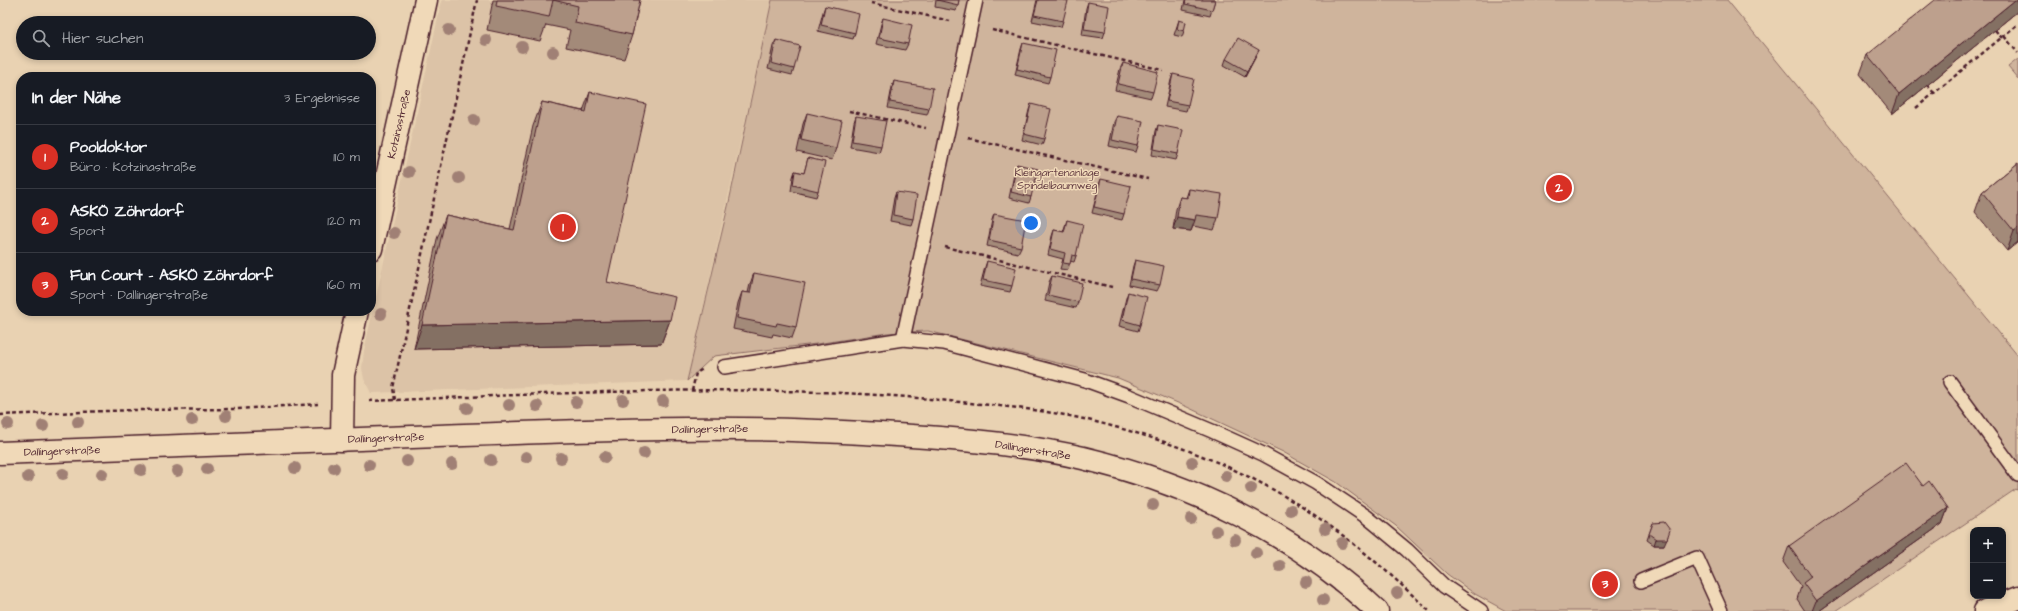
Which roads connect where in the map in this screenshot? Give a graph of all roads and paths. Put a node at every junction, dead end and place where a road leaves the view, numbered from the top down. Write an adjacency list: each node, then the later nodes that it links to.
1 (426, 0): 17 (street, Kotzinastraße)
2 (477, 0): 24 (path)
3 (976, 0): 6 (lane)
4 (871, 3): 6 (path)
5 (2018, 24): 8 (path)
6 (971, 25): 10 (path); 15 (lane)
7 (1995, 30): 8 (path)
8 (2003, 37): 9 (path); 12 (path)
9 (2018, 53)
10 (1163, 70)
11 (1928, 85): 12 (path)
12 (1934, 93): 13 (path)
13 (1916, 108)
14 (849, 111): 15 (path)
15 (948, 133): 16 (path); 18 (lane)
16 (1148, 179)
17 (376, 225)
18 (924, 242): 19 (path); 21 (lane)
19 (1112, 287)
20 (356, 316): 25 (street)
21 (903, 339): 22 (lane); 31 (lane)
22 (724, 367)
23 (1950, 382): 27 (lane)
24 (395, 400)
25 (342, 440): 26 (street, Dallingerstraße); 30 (street, Dallingerstraße)
26 (0, 453)
27 (2018, 475)
28 (1641, 581): 32 (lane)
29 (2018, 598): 33 (street)
30 (1377, 611)
31 (1481, 611)
32 (1721, 611)
33 (1985, 611)

